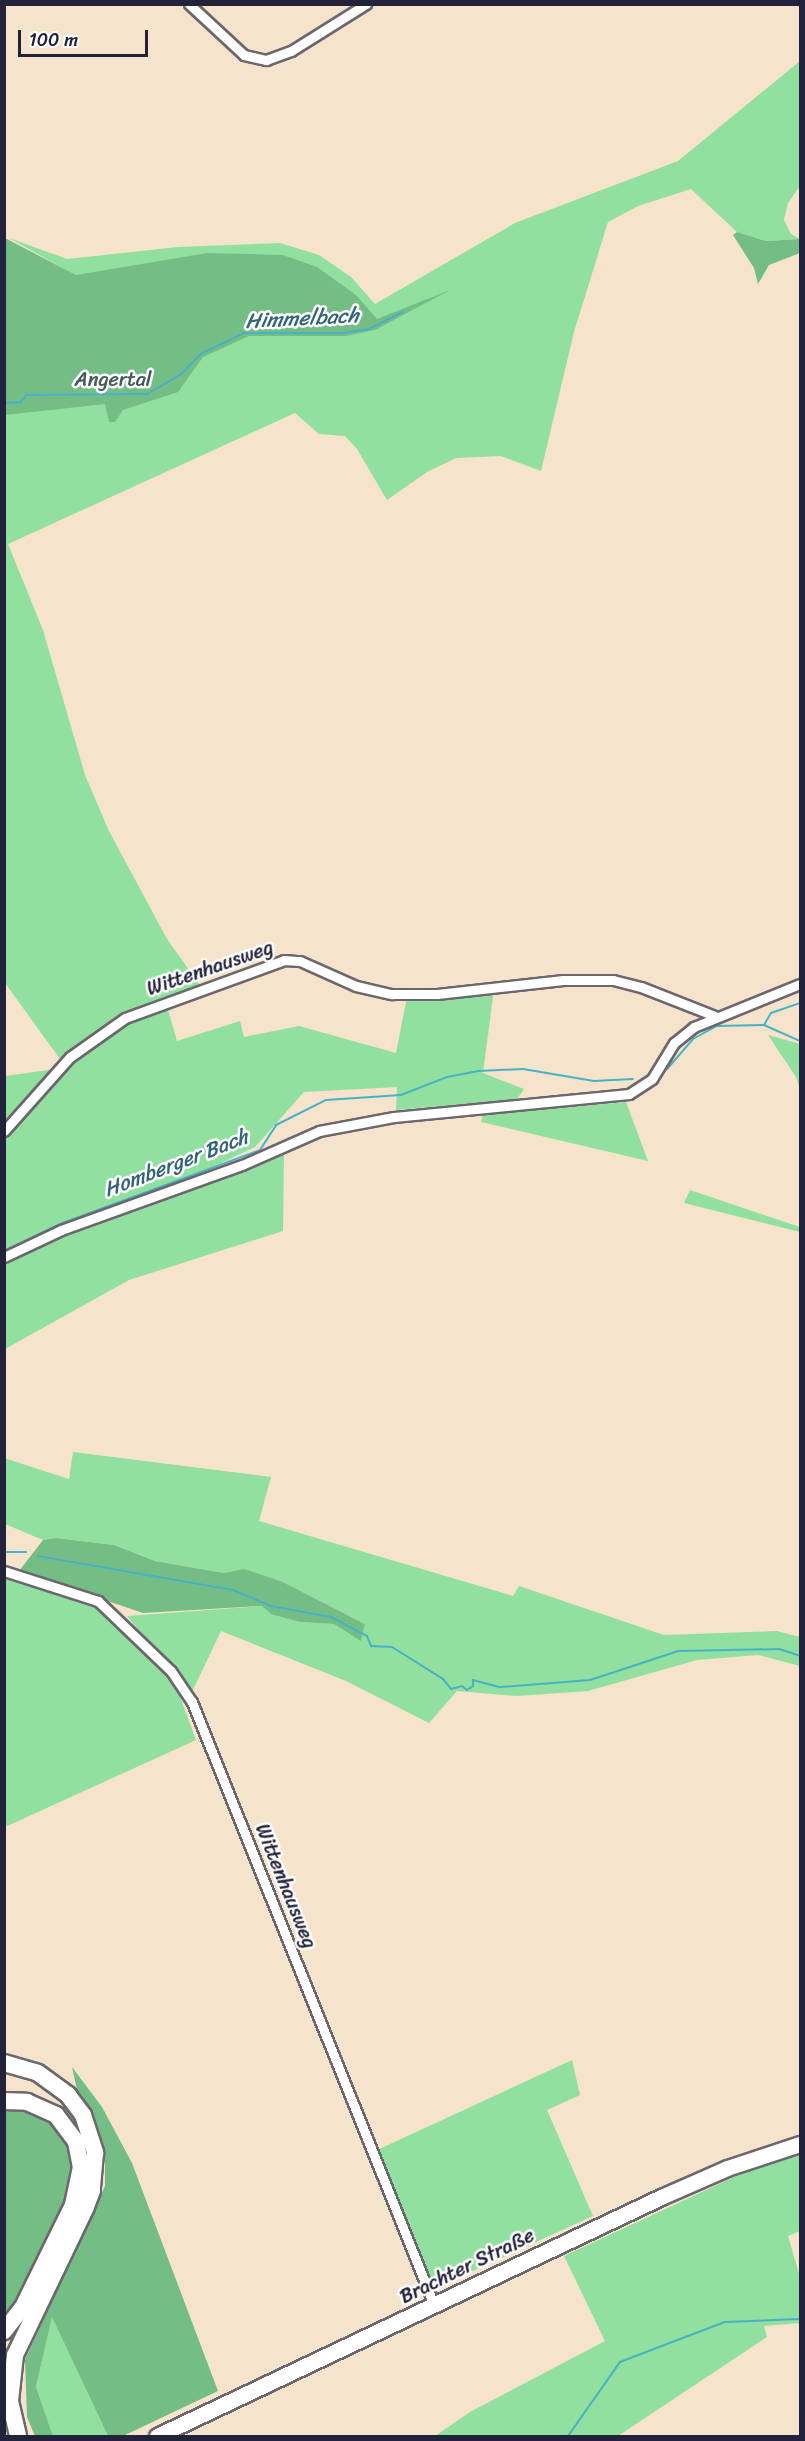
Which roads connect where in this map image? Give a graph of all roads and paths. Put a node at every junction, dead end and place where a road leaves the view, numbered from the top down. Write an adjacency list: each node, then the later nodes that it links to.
1 (189, 4): 2 (street)
2 (366, 4)
3 (801, 984): 4 (street)
4 (715, 1016): 5 (street, Wittenhausweg); 6 (street)
5 (4, 1131)
6 (4, 1257)
7 (4, 1571): 11 (street, Wittenhausweg)
8 (4, 2063): 13 (highway)
9 (4, 2101): 12 (highway)
10 (801, 2144): 11 (main road, Brachter Straße)
11 (434, 2305): 14 (main road, Brachter Straße)
12 (4, 2331)
13 (18, 2436)
14 (157, 2436)

